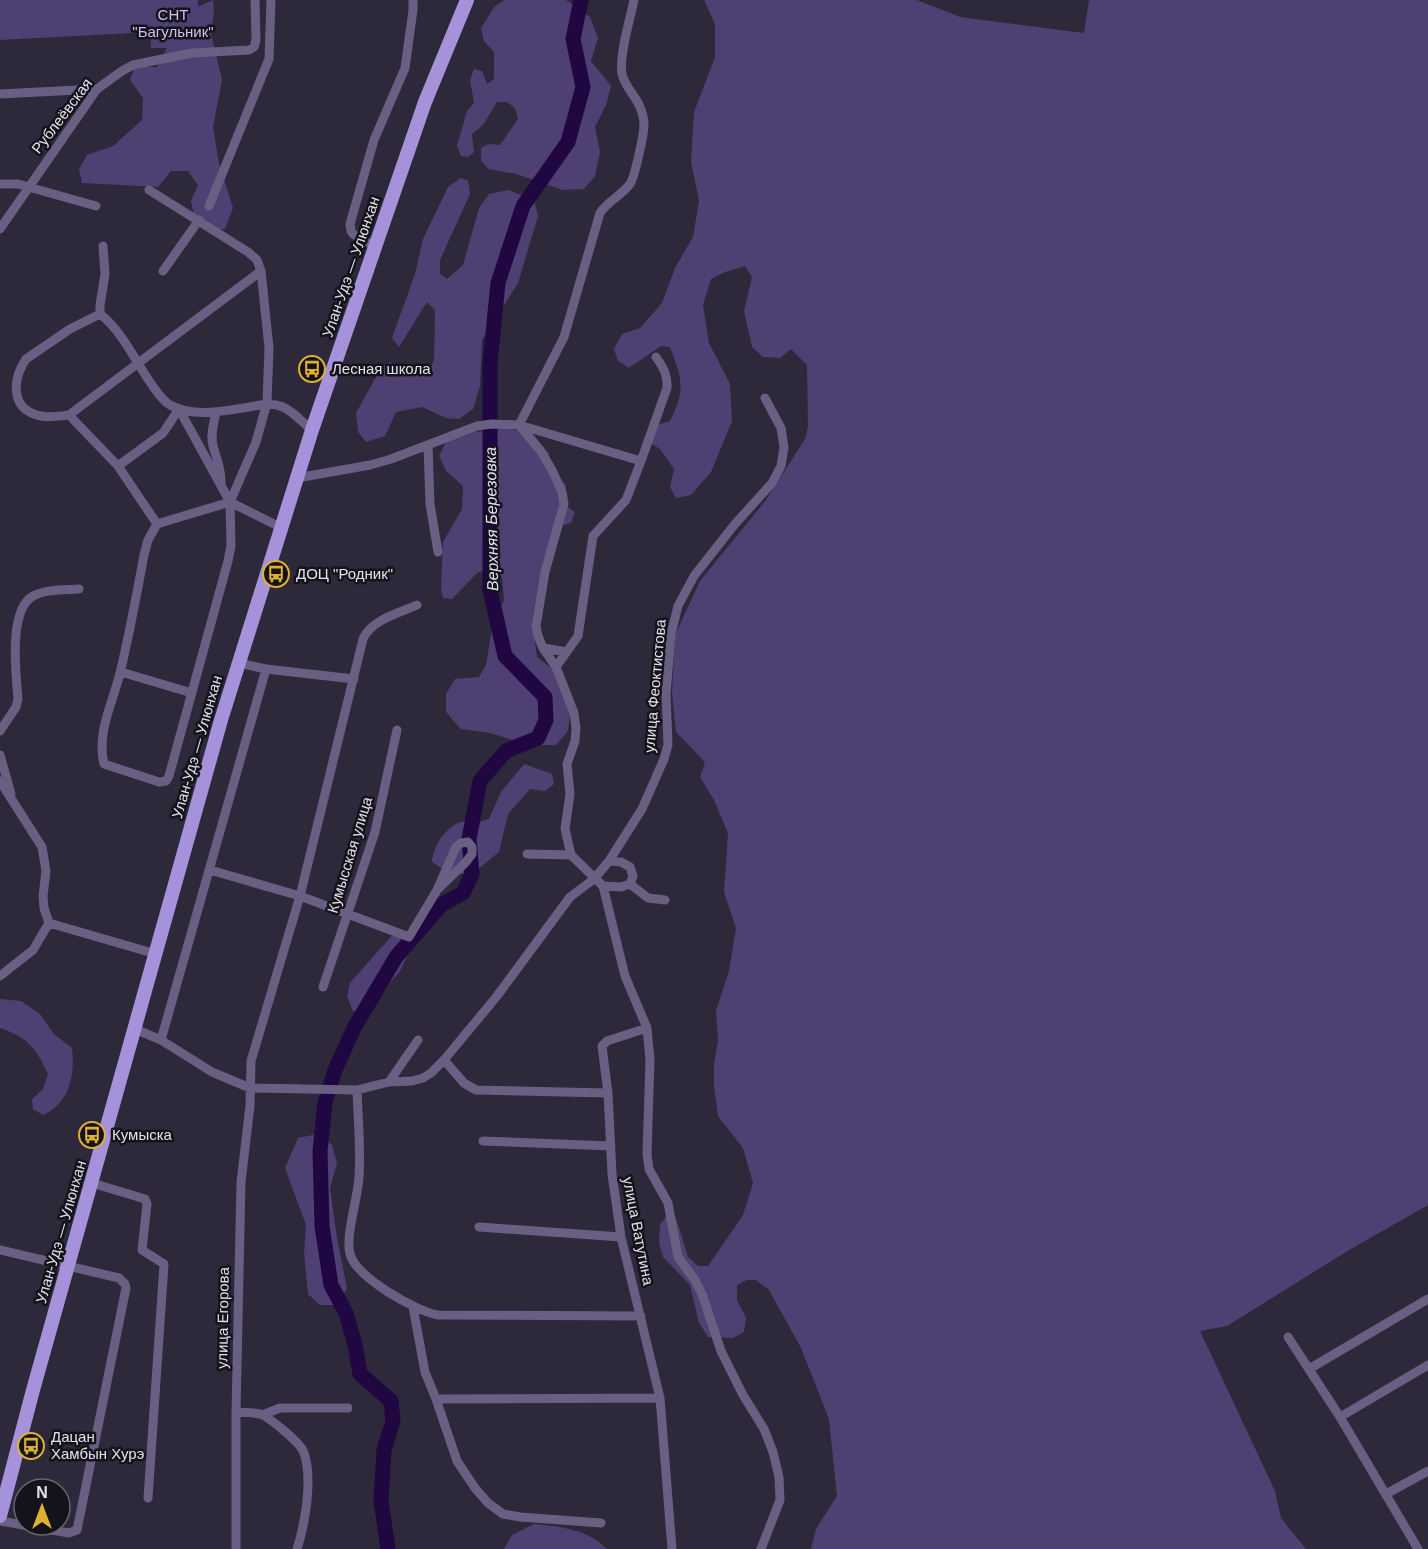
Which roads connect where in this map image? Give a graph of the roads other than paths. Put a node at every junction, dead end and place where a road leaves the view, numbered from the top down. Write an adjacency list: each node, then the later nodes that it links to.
1 (255, 0): 6 (street, Рублеёвская)
2 (271, 0): 12 (street)
3 (413, 0): 16 (street)
4 (467, 0): 16 (main road, Улан-Удэ — Улюнхан)
5 (634, 0): 27 (street)
6 (97, 89): 7 (street); 9 (street, Рублеёвская)
7 (0, 94)
8 (0, 184): 9 (street)
9 (29, 186): 11 (street); 14 (street, Рублеёвская)
10 (149, 190): 13 (street)
11 (96, 206)
12 (209, 206)
13 (199, 220): 17 (street); 18 (street)
14 (0, 229)
15 (103, 246): 19 (street)
16 (376, 247): 28 (main road, Улан-Удэ — Улюнхан)
17 (163, 271)
18 (261, 271): 21 (street); 23 (street)
19 (100, 314): 21 (street); 26 (street)
20 (656, 357): 30 (street)
21 (137, 364): 24 (street); 26 (street)
22 (765, 398): 55 (street, улица Феоктистова)
23 (267, 403): 25 (street); 28 (street); 34 (street)
24 (179, 409): 25 (street); 31 (street); 33 (street)
25 (216, 412): 33 (street)
26 (69, 415): 31 (street)
27 (519, 425): 29 (street); 30 (street); 40 (street)
28 (312, 430): 32 (main road, Улан-Удэ — Улюнхан)
29 (428, 445): 32 (street); 37 (street)
30 (641, 461): 41 (street)
31 (118, 466): 35 (street)
32 (297, 478): 36 (main road, Улан-Удэ — Улюнхан)
33 (221, 485): 34 (street)
34 (230, 502): 35 (street); 36 (street); 47 (street)
35 (157, 524): 45 (street)
36 (282, 528): 42 (main road, Улан-Удэ — Улюнхан)
37 (438, 552)
38 (79, 589): 49 (street)
39 (417, 605): 46 (street, улица Егорова)
40 (543, 648): 41 (street); 43 (street)
41 (567, 652): 43 (street)
42 (239, 663): 44 (street); 65 (main road, Улан-Удэ — Улюнхан)
43 (556, 667): 54 (street)
44 (266, 669): 46 (street); 56 (street)
45 (121, 672): 47 (street); 47 (street)
46 (354, 680): 61 (street, улица Егорова)
47 (192, 693)
48 (397, 730): 63 (street, Кумысская улица)
49 (0, 731)
50 (0, 755): 52 (street)
51 (0, 781): 52 (street)
52 (12, 799): 64 (street)
53 (527, 854): 54 (street)
54 (571, 855): 57 (street)
55 (609, 861): 57 (street, улица Феоктистова); 58 (street)
56 (210, 870): 61 (street); 70 (street)
57 (594, 879): 59 (street); 72 (street, улица Феоктистова)
58 (630, 884): 59 (street); 62 (street)
59 (603, 886): 68 (street)
60 (437, 890): 60 (street); 63 (street)
61 (300, 896): 63 (street); 74 (street, улица Егорова)
62 (665, 900)
63 (348, 914): 67 (street, Кумысская улица)
64 (49, 923): 65 (street); 66 (street)
65 (156, 954): 69 (main road, Улан-Удэ — Улюнхан)
66 (0, 976)
67 (323, 987)
68 (647, 1028): 76 (street, улица Ватутина); 105 (street)
69 (135, 1029): 70 (street, улица Феоктистова); 79 (main road, Улан-Удэ — Улюнхан)
70 (161, 1040): 74 (street, улица Феоктистова)
71 (418, 1040): 73 (street)
72 (444, 1060): 73 (street, улица Феоктистова); 76 (street)
73 (389, 1082): 75 (street, улица Феоктистова)
74 (250, 1088): 75 (street, улица Феоктистова); 93 (street, улица Егорова)
75 (357, 1090): 85 (street)
76 (608, 1093): 78 (street, улица Ватутина)
77 (483, 1141): 78 (street)
78 (610, 1146): 81 (street, улица Ватутина)
79 (92, 1183): 83 (main road, Улан-Удэ — Улюнхан); 98 (street)
80 (479, 1227): 81 (street)
81 (621, 1237): 86 (street, улица Ватутина)
82 (0, 1250): 83 (street)
83 (69, 1266): 99 (main road, Улан-Удэ — Улюнхан); 100 (street)
84 (1428, 1299): 89 (street)
85 (413, 1307): 86 (street); 91 (street)
86 (641, 1316): 90 (street, улица Ватутина)
87 (1288, 1337): 89 (street)
88 (1428, 1365): 95 (street)
89 (1309, 1369): 95 (street)
90 (660, 1398): 91 (street); 104 (street, улица Ватутина)
91 (436, 1399): 101 (street)
92 (348, 1408): 94 (street)
93 (236, 1412): 94 (street); 102 (street, улица Егорова)
94 (262, 1414): 103 (street)
95 (1340, 1417): 97 (street)
96 (1428, 1471): 97 (street)
97 (1386, 1494): 106 (street)
98 (148, 1498)
99 (0, 1516)
100 (0, 1521)
101 (601, 1523)
102 (236, 1549)
103 (297, 1549)
104 (672, 1549)
105 (761, 1549)
106 (1418, 1549)

